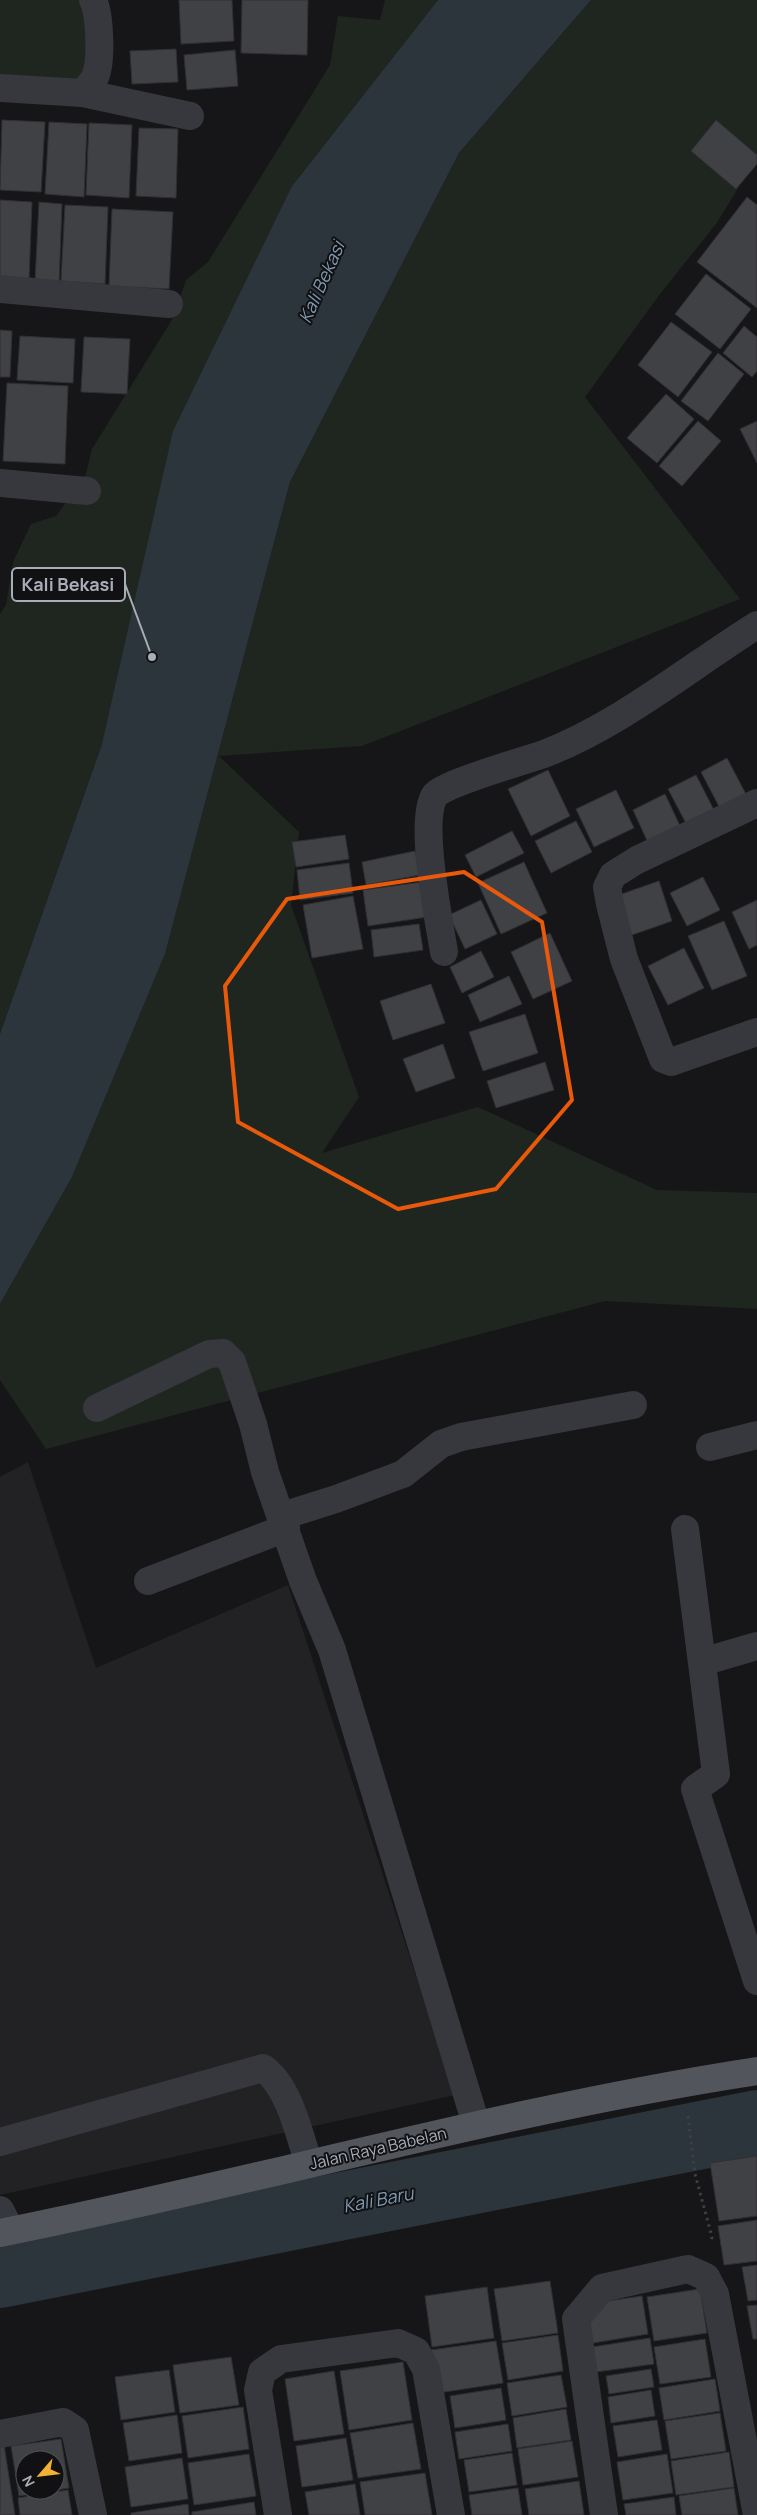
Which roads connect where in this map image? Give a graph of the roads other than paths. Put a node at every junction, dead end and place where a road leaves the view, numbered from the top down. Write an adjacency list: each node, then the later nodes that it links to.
1 (93, 0): 3 (street)
2 (0, 88): 3 (street)
3 (83, 93): 4 (street)
4 (190, 116)
5 (0, 290): 6 (street)
6 (168, 304)
7 (0, 484): 8 (street)
8 (87, 491)
9 (757, 626): 11 (street)
10 (757, 803): 12 (street)
11 (444, 952)
12 (757, 1032)
13 (633, 1404): 17 (street)
14 (97, 1408): 17 (street)
15 (757, 1435): 16 (street)
16 (710, 1447)
17 (284, 1522): 19 (street); 24 (street)
18 (686, 1529): 21 (street)
19 (148, 1581)
20 (757, 1646): 21 (street)
21 (702, 1662): 22 (street)
22 (757, 1981)
23 (757, 2071): 24 (main road, Jalan Raya Babelan)
24 (476, 2124): 26 (main road, Jalan Raya Babelan)
25 (0, 2142): 26 (street)
26 (309, 2164): 27 (main road, Jalan Raya Babelan)
27 (4, 2225)
28 (0, 2434): 29 (street)
29 (93, 2515)
30 (278, 2515): 31 (street)
31 (451, 2515)
32 (604, 2515): 33 (street)
33 (757, 2515)

